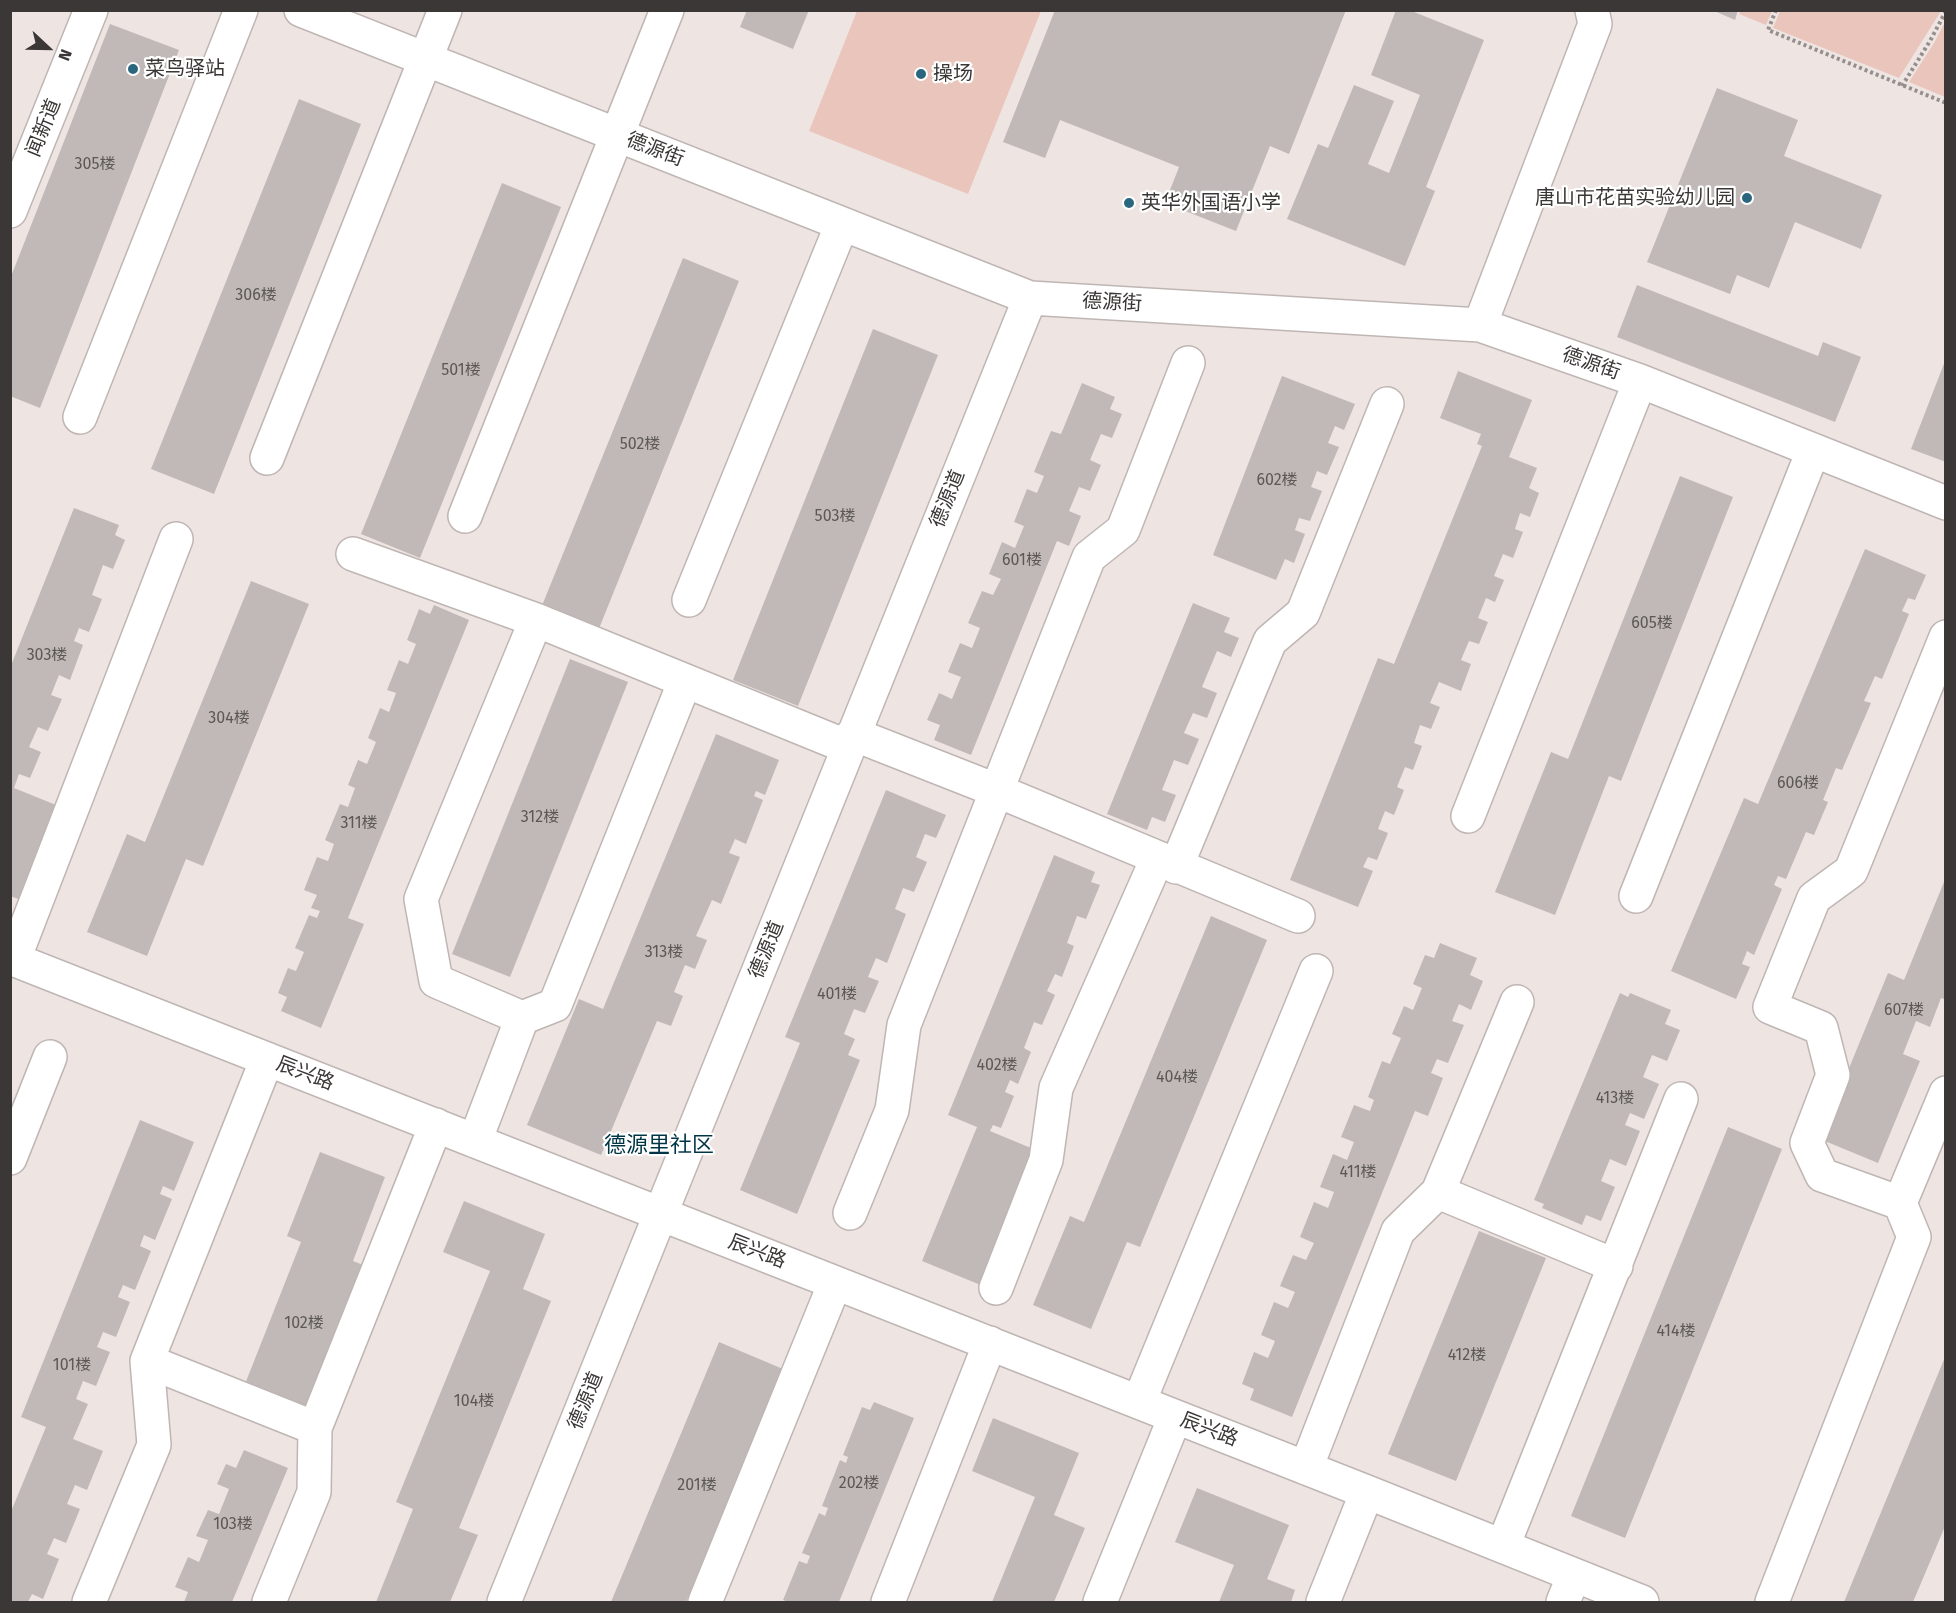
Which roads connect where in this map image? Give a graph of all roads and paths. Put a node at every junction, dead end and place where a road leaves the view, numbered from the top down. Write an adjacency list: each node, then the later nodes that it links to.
1 (91, 10): 13 (street, 闻新道)
2 (241, 10): 20 (street)
3 (301, 10): 9 (street, 德源街)
4 (445, 10): 9 (street)
5 (667, 10): 12 (street)
6 (1592, 10): 16 (street)
7 (1776, 10): 10 (path)
8 (1946, 11): 10 (path)
9 (426, 60): 12 (street, 德源街); 22 (street)
10 (1902, 86): 11 (path)
11 (1946, 103)
12 (616, 135): 14 (street, 德源街); 24 (street)
13 (10, 212)
14 (842, 224): 15 (street, 德源街); 27 (street)
15 (1030, 298): 16 (street, 德源街); 31 (street, 德源道)
16 (1480, 325): 18 (street, 德源街)
17 (1188, 363): 32 (street)
18 (1640, 381): 21 (street, 德源街); 33 (street)
19 (1387, 404): 34 (street)
20 (80, 417)
21 (1813, 451): 23 (street, 德源街); 35 (street)
22 (267, 458)
23 (1946, 504)
24 (465, 516)
25 (176, 539): 37 (street)
26 (353, 554): 28 (street)
27 (689, 600)
28 (536, 620): 30 (street); 40 (street)
29 (1946, 637): 49 (street)
30 (685, 681): 31 (street); 40 (street)
31 (850, 741): 32 (street); 51 (street, 德源道)
32 (998, 791): 34 (street); 50 (street)
33 (1468, 816)
34 (1167, 863): 36 (street); 54 (street)
35 (1636, 896)
36 (1298, 916)
37 (12, 959): 42 (street, 辰兴路)
38 (1316, 970): 57 (street)
39 (1517, 1002): 48 (street)
40 (522, 1018): 46 (street)
41 (50, 1058): 47 (street)
42 (267, 1059): 45 (street, 辰兴路); 56 (street)
43 (1946, 1093): 49 (street)
44 (1681, 1099): 52 (street)
45 (436, 1125): 46 (street, 辰兴路); 59 (street)
46 (475, 1141): 51 (street, 辰兴路)
47 (10, 1158)
48 (1438, 1192): 52 (street); 60 (street)
49 (1900, 1203): 72 (street)
50 (850, 1213)
51 (661, 1214): 53 (street, 辰兴路); 66 (street, 德源道)
52 (1616, 1266): 62 (street)
53 (835, 1283): 55 (street, 辰兴路); 67 (street)
54 (996, 1288)
55 (990, 1343): 57 (street, 辰兴路); 68 (street)
56 (147, 1361): 59 (street); 64 (street)
57 (1139, 1402): 58 (street, 辰兴路)
58 (1175, 1417): 60 (street, 辰兴路); 69 (street)
59 (315, 1428): 65 (street)
60 (1306, 1468): 61 (street, 辰兴路)
61 (1367, 1492): 62 (street, 辰兴路); 70 (street)
62 (1503, 1546): 63 (street, 辰兴路)
63 (1568, 1589): 71 (street, 辰兴路)
64 (89, 1602)
65 (269, 1602)
66 (504, 1602)
67 (705, 1602)
68 (888, 1602)
69 (1100, 1602)
70 (1323, 1602)
71 (1642, 1602)
72 (1772, 1602)

